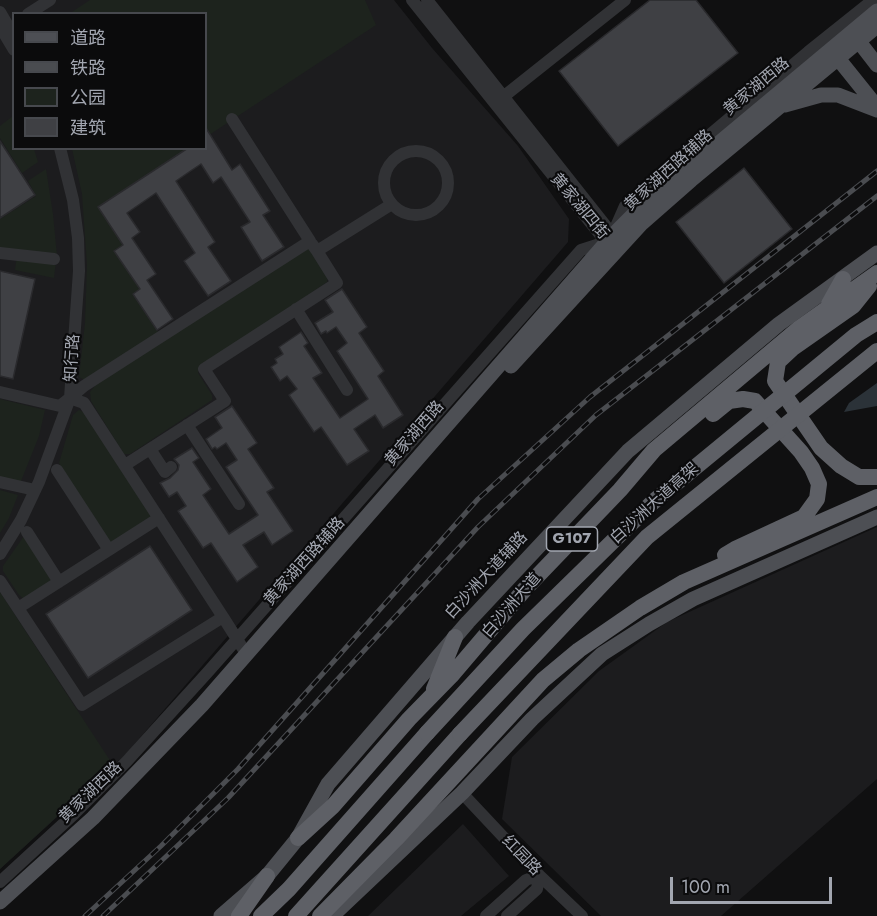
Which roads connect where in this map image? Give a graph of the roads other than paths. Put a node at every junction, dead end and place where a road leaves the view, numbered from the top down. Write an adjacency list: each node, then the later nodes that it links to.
1 (50, 0): 8 (street)
2 (412, 0): 15 (street, 黄家湖四街)
3 (427, 0): 15 (street, 黄家湖四街)
4 (626, 0): 15 (street)
5 (873, 0): 22 (street, 黄家湖西路辅路)
6 (877, 11): 11 (main road, 黄家湖西路)
7 (0, 12): 10 (street)
8 (31, 12)
9 (877, 26): 11 (main road, 黄家湖西路)
10 (6, 29): 12 (street)
11 (855, 36): 13 (main road, 黄家湖西路); 14 (main road)
12 (12, 45)
13 (834, 53): 16 (main road, 黄家湖西路); 17 (main road); 22 (main road, 黄家湖西路)
14 (877, 65)
15 (499, 101): 22 (street, 黄家湖四街)
16 (779, 107): 17 (main road); 22 (main road, 黄家湖西路)
17 (877, 108)
18 (232, 119): 23 (street)
19 (54, 150): 35 (street, 知行路)
20 (60, 150): 35 (street, 知行路)
21 (392, 204): 21 (street); 23 (street)
22 (612, 242): 59 (street, 黄家湖西路辅路); 60 (main road, 黄家湖西路); 73 (main road, 黄家湖西路)
23 (313, 246): 29 (street); 35 (street)
24 (0, 253): 26 (street)
25 (877, 253): 28 (main road, 白沙洲大道辅路)
26 (54, 260)
27 (877, 274): 30 (highway, 白沙洲大道 / G107); 41 (highway)
28 (843, 279): 30 (highway); 58 (main road, 白沙洲大道辅路)
29 (296, 309): 33 (street); 36 (street)
30 (825, 310): 44 (highway, 白沙洲大道 / G107)
31 (877, 322): 62 (highway, 白沙洲大道高架, bridge)
32 (877, 351): 63 (highway, 白沙洲大道高架, bridge)
33 (347, 390)
34 (0, 392): 35 (street)
35 (65, 402): 38 (street); 43 (street, 知行路)
36 (187, 425): 37 (street); 46 (street)
37 (150, 449): 38 (street); 39 (street)
38 (125, 465): 48 (street)
39 (171, 467)
40 (57, 470): 51 (street)
41 (877, 477)
42 (0, 482): 43 (street)
43 (32, 489): 50 (street, 知行路); 52 (street, 知行路)
44 (620, 490): 55 (highway); 61 (highway, 白沙洲大道 / G107)
45 (877, 497): 55 (highway)
46 (239, 504)
47 (877, 517): 64 (main road)
48 (159, 518): 51 (street); 57 (street)
49 (27, 532): 54 (street)
50 (0, 543)
51 (109, 550): 54 (street)
52 (0, 554)
53 (0, 581): 56 (street)
54 (59, 582): 56 (street)
55 (684, 582): 67 (highway)
56 (18, 608): 57 (street)
57 (223, 617): 59 (street)
58 (455, 637): 61 (highway); 66 (main road, 白沙洲大道辅路)
59 (236, 639): 60 (street); 70 (street, 黄家湖西路辅路)
60 (247, 655): 72 (main road, 黄家湖西路)
61 (432, 696): 65 (highway, 白沙洲大道 / G107)
62 (427, 733): 65 (highway); 76 (highway)
63 (460, 734): 67 (highway); 77 (highway)
64 (462, 793): 68 (street, 红园路); 71 (main road)
65 (333, 806): 66 (highway, 白沙洲大道 / G107)
66 (298, 838): 69 (main road, 白沙洲大道辅路)
67 (396, 839): 71 (highway); 78 (highway)
68 (539, 875): 80 (street); 81 (street); 82 (street, 红园路)
69 (267, 876): 74 (main road, 白沙洲大道辅路); 75 (highway)
70 (0, 882)
71 (363, 885): 79 (main road)
72 (0, 902)
73 (0, 910)
74 (221, 916)
75 (239, 916)
76 (261, 916)
77 (296, 916)
78 (320, 916)
79 (332, 916)
80 (486, 916)
81 (507, 916)
82 (582, 916)

